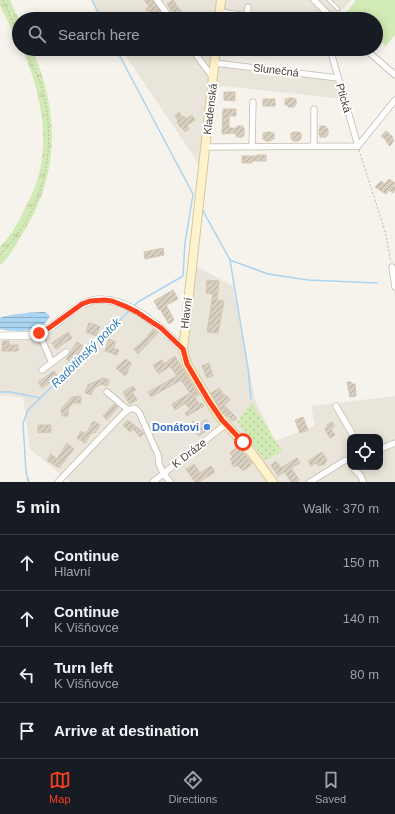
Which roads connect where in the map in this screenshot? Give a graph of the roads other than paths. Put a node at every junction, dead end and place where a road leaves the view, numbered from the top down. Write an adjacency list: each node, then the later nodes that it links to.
1 (157, 0): 8 (street)
2 (222, 0): 9 (main road)
3 (314, 0): 7 (street)
4 (329, 0): 6 (lane)
5 (248, 6): 10 (street)
6 (338, 9)
7 (324, 10)
8 (166, 12)
9 (220, 12)
10 (248, 12)
11 (197, 56): 17 (street)
12 (216, 56): 15 (main road, Kladenská)
13 (332, 56): 18 (street, Ptická)
14 (373, 56): 16 (street)
15 (215, 63): 17 (main road, Kladenská); 18 (street, Slunečná)
16 (395, 75)
17 (213, 78): 24 (main road, Kladenská)
18 (338, 78): 23 (street, Ptická)
19 (395, 100): 23 (street)
20 (252, 102): 25 (street)
21 (314, 109): 22 (street)
22 (314, 146): 23 (street); 25 (street)
23 (358, 146)
24 (205, 147): 25 (street); 26 (main road, Kladenská)
25 (252, 147)
26 (193, 260): 31 (main road, Hlavní)
27 (392, 267): 28 (street)
28 (395, 287)
29 (39, 333): 30 (street); 31 (street); 33 (street)
30 (0, 336)
31 (183, 349): 38 (main road, Hlavní)
32 (66, 352): 33 (street)
33 (52, 363): 34 (street)
34 (42, 370)
35 (106, 392): 37 (street)
36 (336, 406): 39 (street)
37 (128, 410): 46 (street); 47 (street)
38 (226, 424): 46 (street, K Dráze); 50 (main road, Hlavní)
39 (352, 434)
40 (395, 443): 41 (street)
41 (383, 448)
42 (347, 460): 43 (street)
43 (344, 462): 44 (street); 51 (street)
44 (347, 464)
45 (355, 470): 52 (street)
46 (163, 473): 48 (street, K Dráze); 49 (street)
47 (58, 482)
48 (152, 482)
49 (170, 482)
50 (273, 482)
51 (310, 482)
52 (363, 482)

